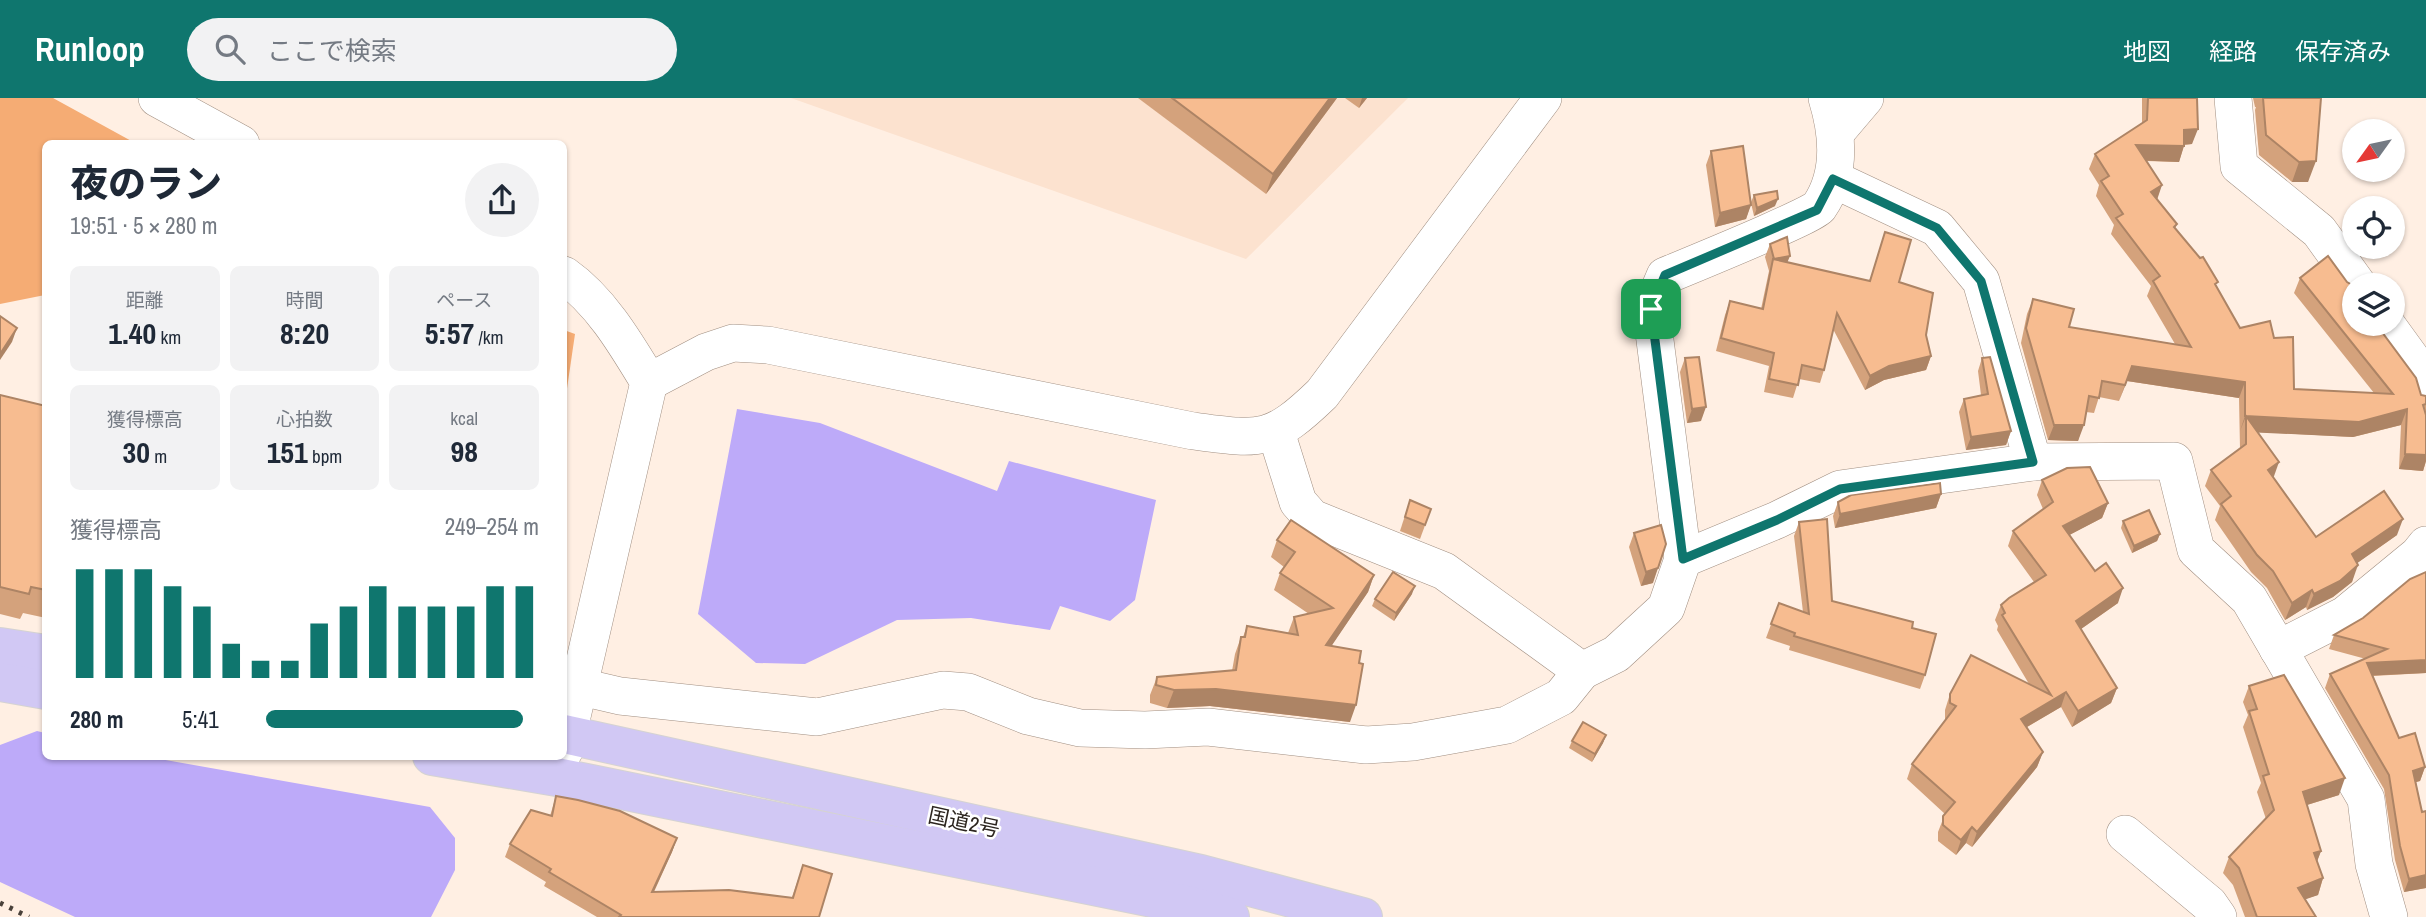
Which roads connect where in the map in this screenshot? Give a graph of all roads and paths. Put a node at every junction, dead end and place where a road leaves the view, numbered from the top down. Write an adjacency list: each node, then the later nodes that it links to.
1 (157, 98): 6 (street)
2 (1543, 98): 13 (street)
3 (1866, 98): 5 (street)
4 (2233, 98): 8 (street)
5 (1832, 114): 7 (street)
6 (234, 140)
7 (1833, 179): 14 (street); 16 (street)
8 (2349, 273)
9 (567, 277): 12 (street)
10 (2395, 336): 11 (street)
11 (2426, 379)
12 (649, 382): 13 (street); 22 (street)
13 (1276, 432): 20 (street)
14 (2033, 462): 16 (street); 18 (street)
15 (2426, 545): 18 (street)
16 (1683, 559): 20 (street)
17 (0, 647): 19 (highway)
18 (2278, 649): 31 (street)
19 (42, 653)
20 (1582, 671): 22 (street)
21 (0, 682): 23 (highway)
22 (577, 686): 24 (street)
23 (42, 689)
24 (567, 732)
25 (567, 751): 28 (highway, 国道2号)
26 (567, 751): 29 (highway, 国道2号)
27 (2125, 834): 30 (street)
28 (1230, 917)
29 (1363, 917)
30 (2218, 917)
31 (2389, 917)

